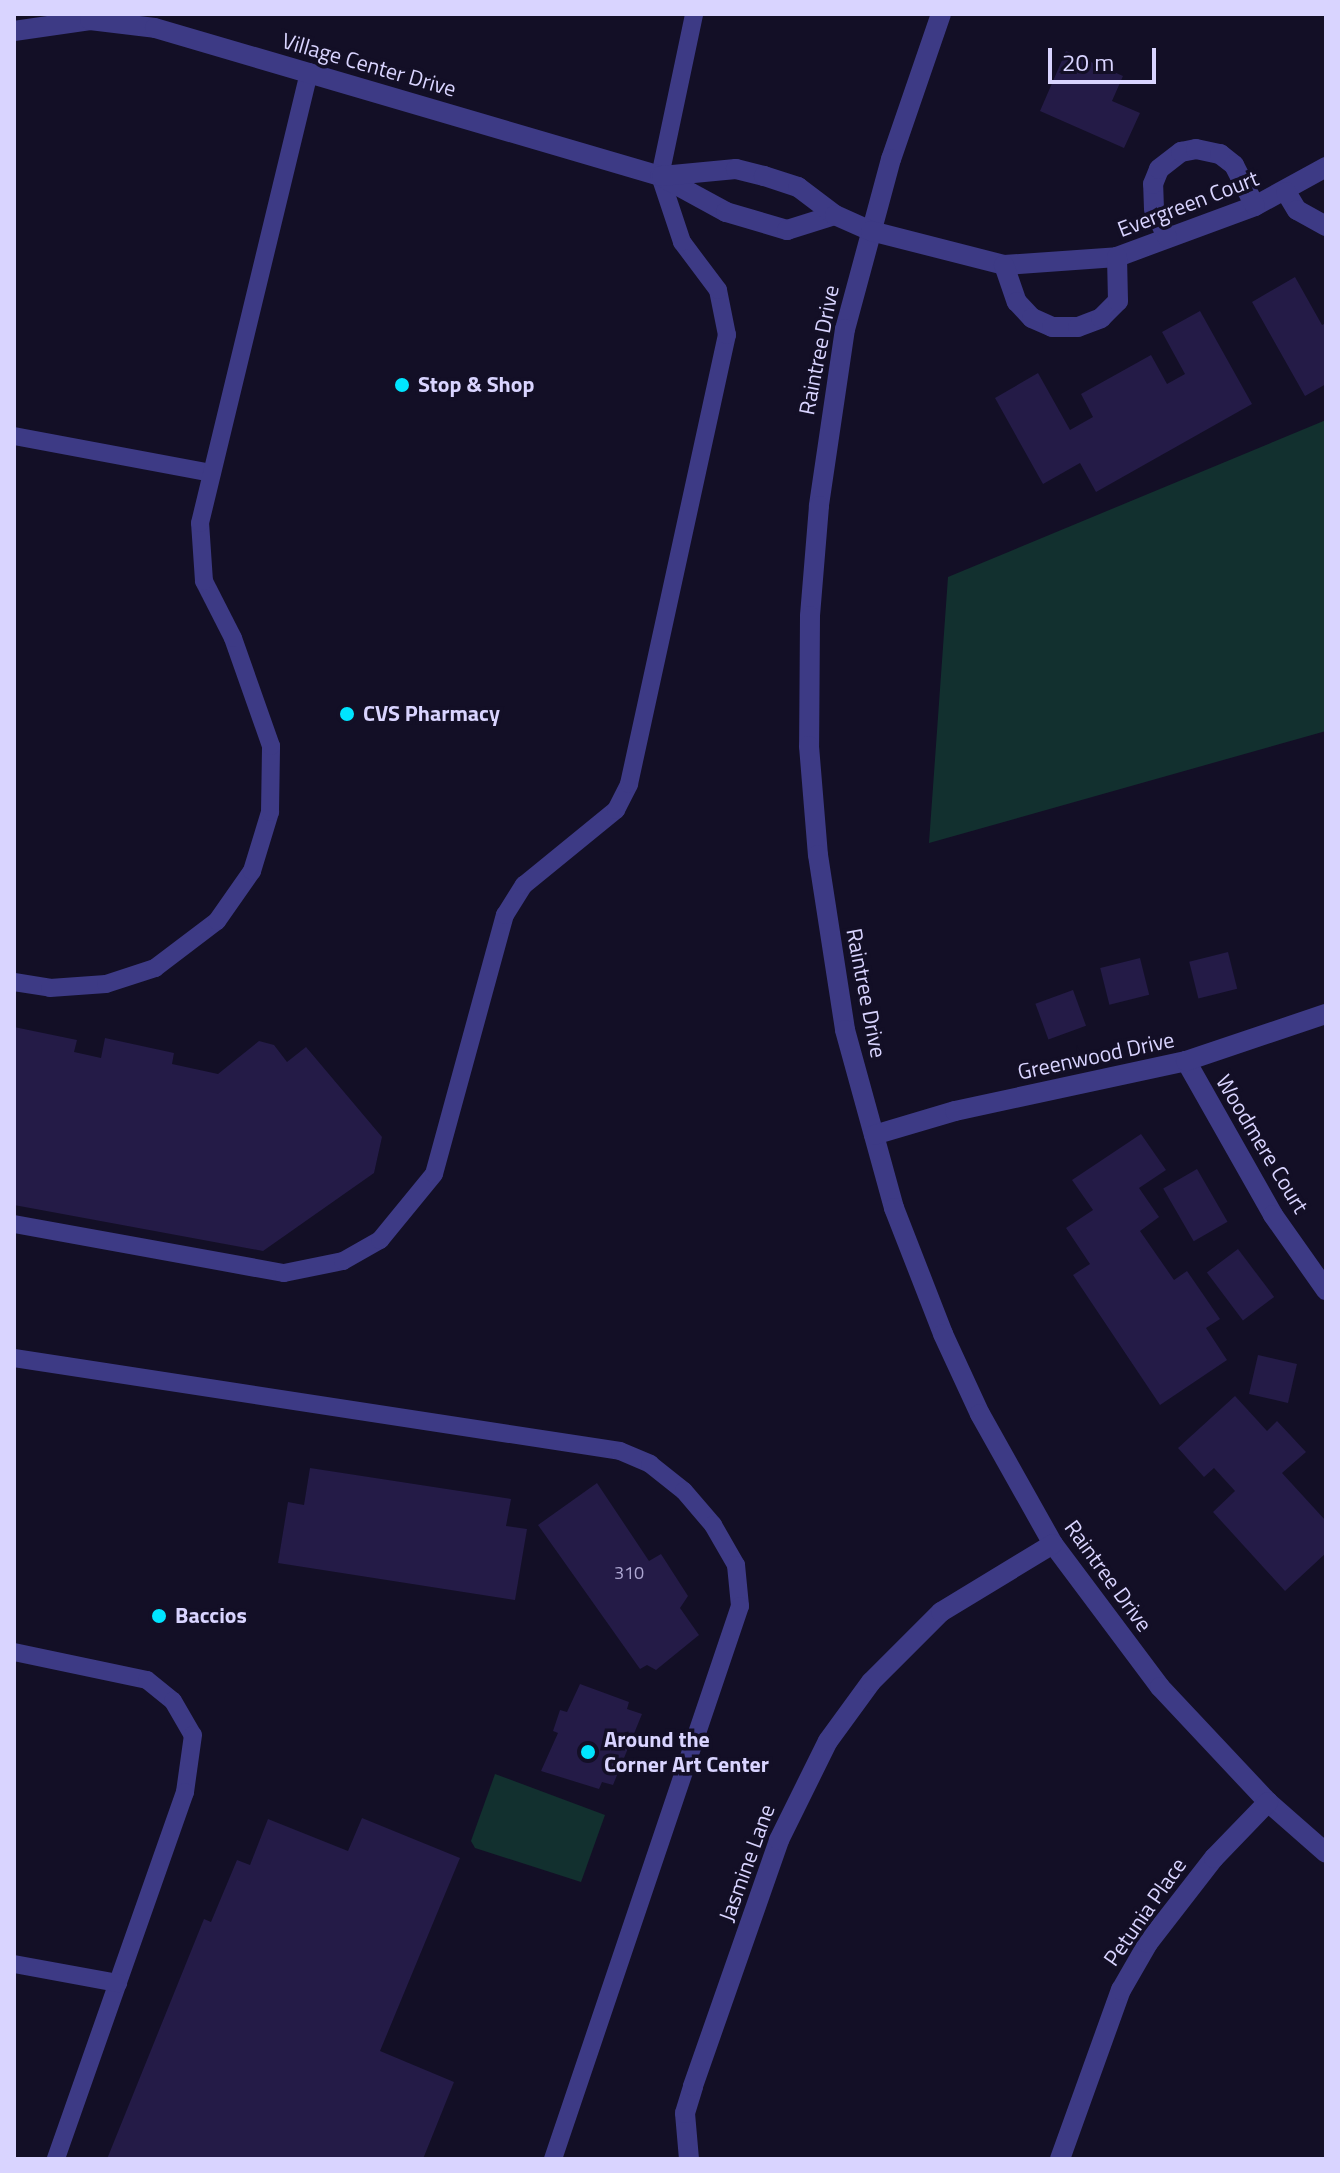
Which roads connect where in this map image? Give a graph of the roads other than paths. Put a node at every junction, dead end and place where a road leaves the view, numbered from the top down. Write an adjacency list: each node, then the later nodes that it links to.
1 (694, 14): 6 (lane)
2 (941, 14): 11 (street, Raintree Drive)
3 (14, 31): 4 (street, Village Center Drive)
4 (309, 72): 6 (street, Village Center Drive); 16 (lane)
5 (1326, 167): 7 (street, Evergreen Court)
6 (660, 176): 9 (street, Village Center Drive); 9 (street, Village Center Drive); 21 (lane)
7 (1286, 192): 8 (street, Evergreen Court); 10 (street)
8 (1255, 206): 12 (street, Evergreen Court); 12 (street)
9 (835, 215): 11 (street, Village Center Drive)
10 (1326, 226)
11 (871, 231): 14 (street, Evergreen Court); 20 (street, Raintree Drive)
12 (1167, 237): 13 (street, Evergreen Court)
13 (1117, 257): 14 (street, Evergreen Court); 14 (street)
14 (1004, 265)
15 (14, 436): 16 (lane)
16 (212, 473): 17 (lane)
17 (14, 982)
18 (1326, 1014): 19 (street, Greenwood Drive)
19 (1186, 1061): 20 (street, Greenwood Drive); 22 (street, Woodmere Court)
20 (874, 1135): 24 (street, Raintree Drive)
21 (14, 1224)
22 (1326, 1290)
23 (14, 1358): 31 (lane)
24 (1053, 1544): 26 (street, Raintree Drive); 32 (street, Jasmine Lane)
25 (14, 1652): 29 (lane)
26 (1268, 1802): 27 (street, Raintree Drive); 33 (street, Petunia Place)
27 (1326, 1853)
28 (14, 1964): 29 (lane)
29 (118, 1983): 30 (lane)
30 (56, 2159)
31 (553, 2159)
32 (689, 2159)
33 (1060, 2159)

